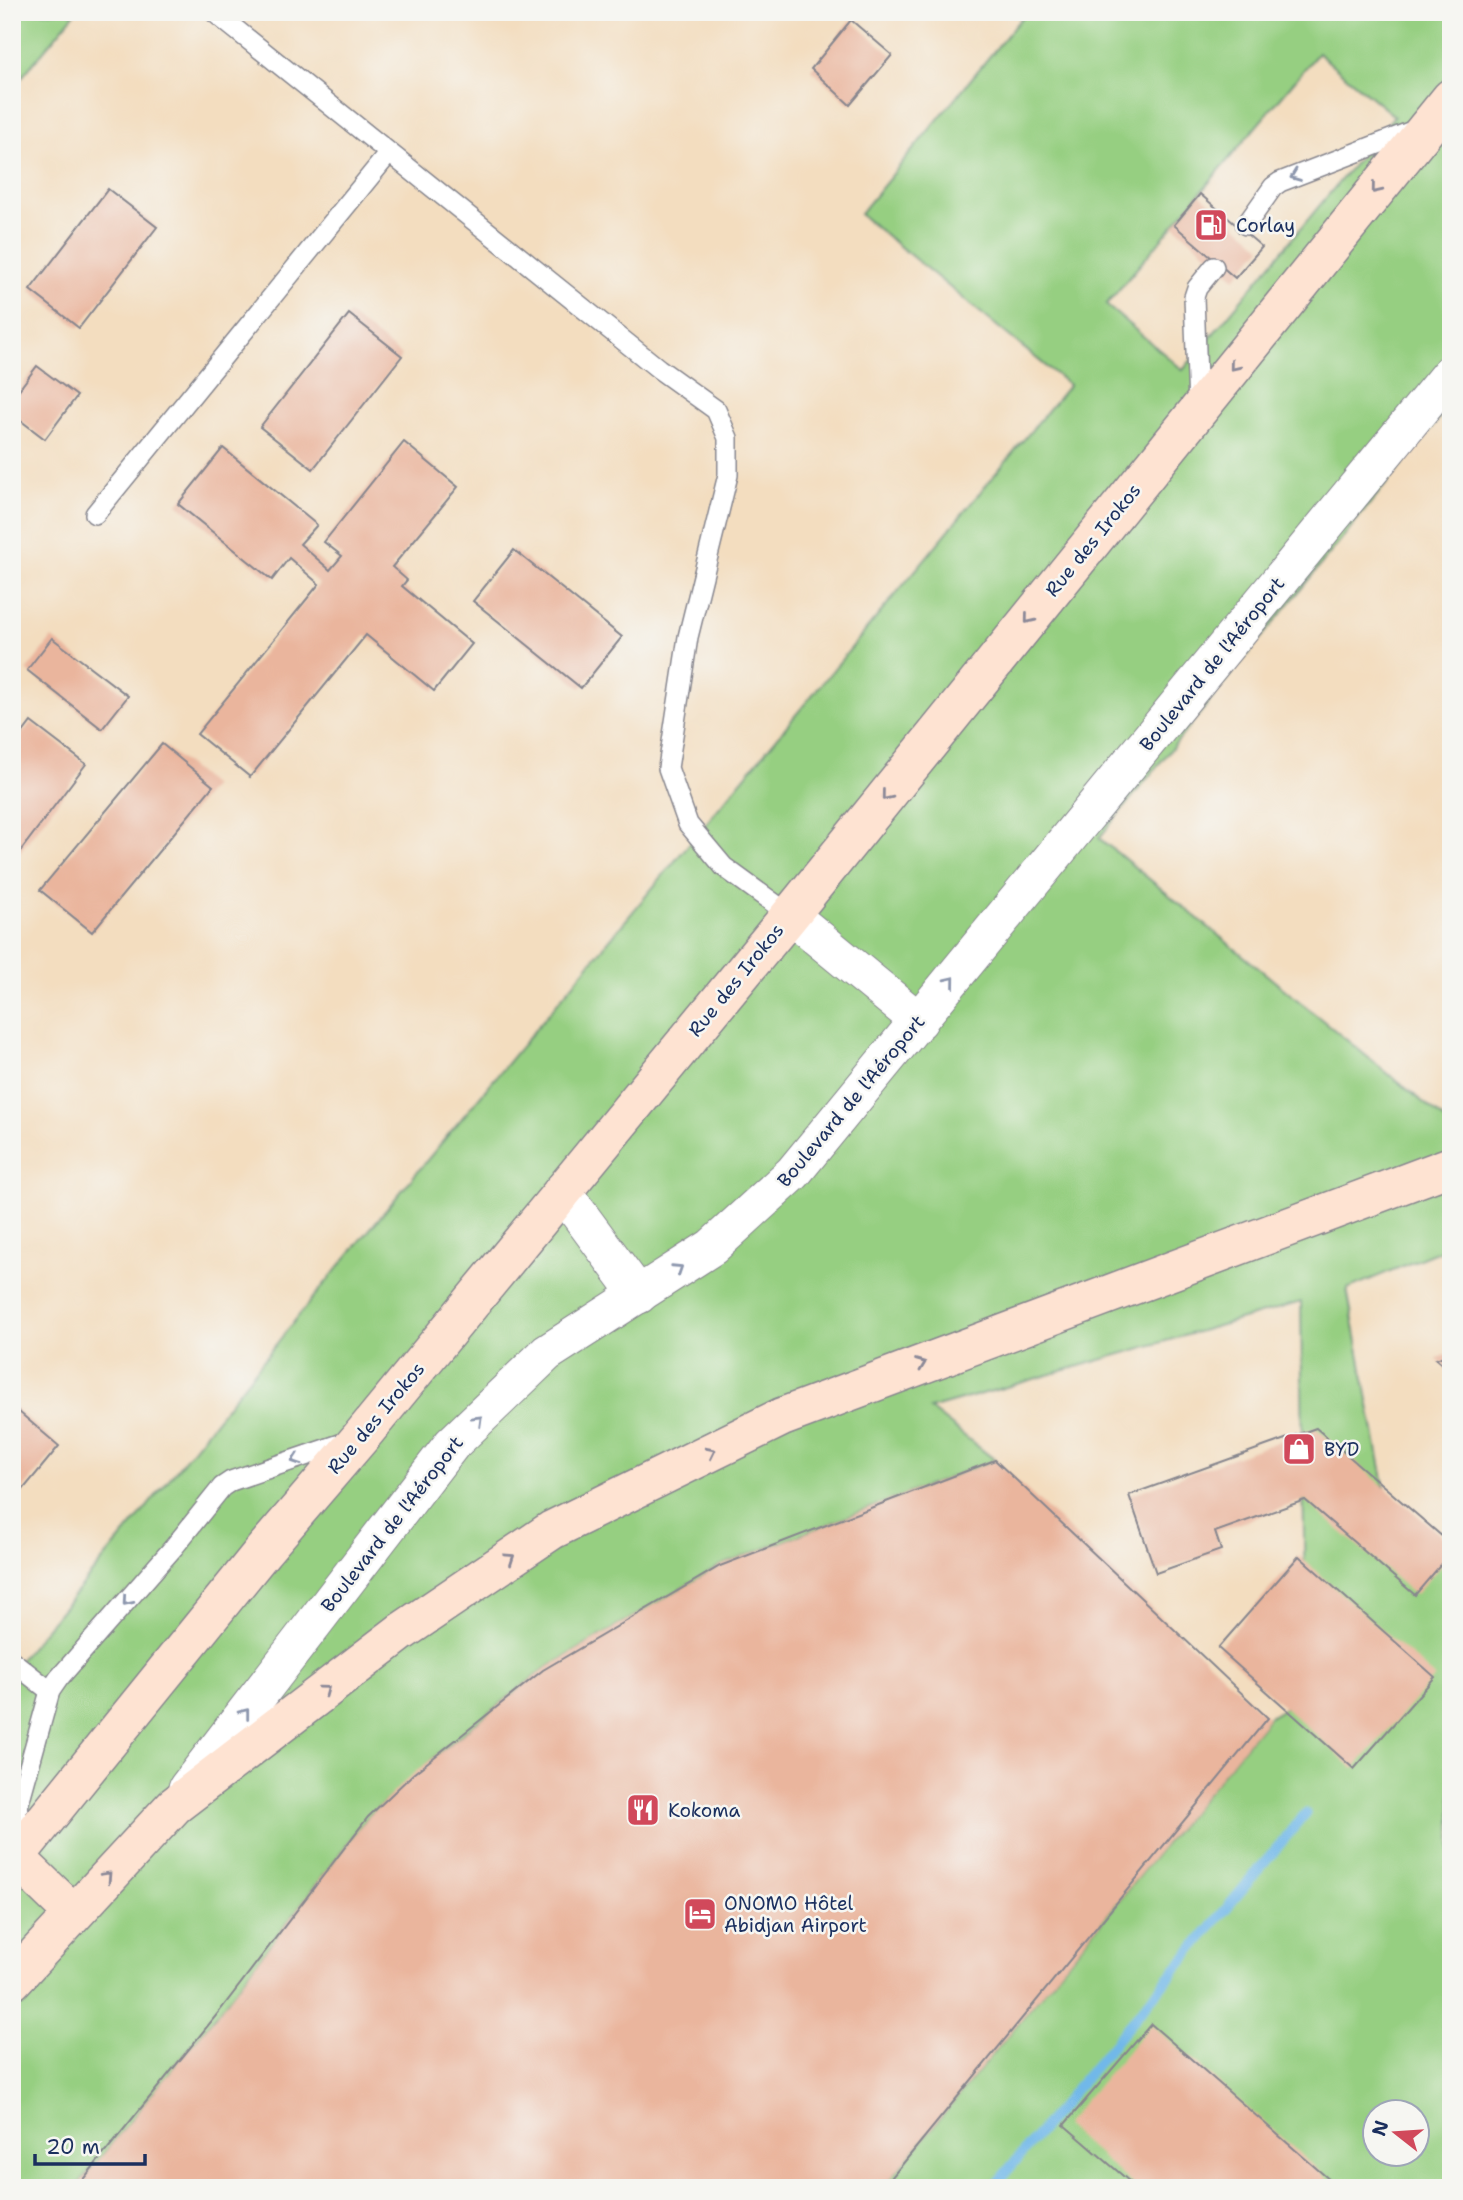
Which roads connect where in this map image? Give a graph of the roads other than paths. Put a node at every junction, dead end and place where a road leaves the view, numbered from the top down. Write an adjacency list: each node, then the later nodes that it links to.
1 (215, 12): 3 (lane)
2 (1439, 112): 4 (lane, one-way to 4); 7 (main road, Rue des Irokos, one-way to 7)
3 (390, 153): 8 (lane); 9 (lane)
4 (1246, 225)
5 (1214, 267): 7 (lane)
6 (1451, 372): 10 (street, Boulevard de l'Aéroport, one-way to 6)
7 (1198, 410): 9 (main road, Rue des Irokos, one-way to 9)
8 (95, 514)
9 (790, 915): 10 (street); 12 (main road, Rue des Irokos)
10 (919, 1020): 13 (street, Boulevard de l'Aéroport, one-way to 10)
11 (1451, 1166): 17 (main road, one-way to 11)
12 (562, 1191): 13 (street); 14 (main road, Rue des Irokos)
13 (639, 1295): 17 (street, Boulevard de l'Aéroport, one-way to 13)
14 (360, 1438): 16 (lane, one-way to 16); 18 (main road, Rue des Irokos)
15 (12, 1661): 16 (lane)
16 (50, 1690): 18 (lane)
17 (174, 1806): 19 (main road, one-way to 17)
18 (13, 1849): 19 (main road)
19 (73, 1913): 20 (main road)
20 (12, 1981)

